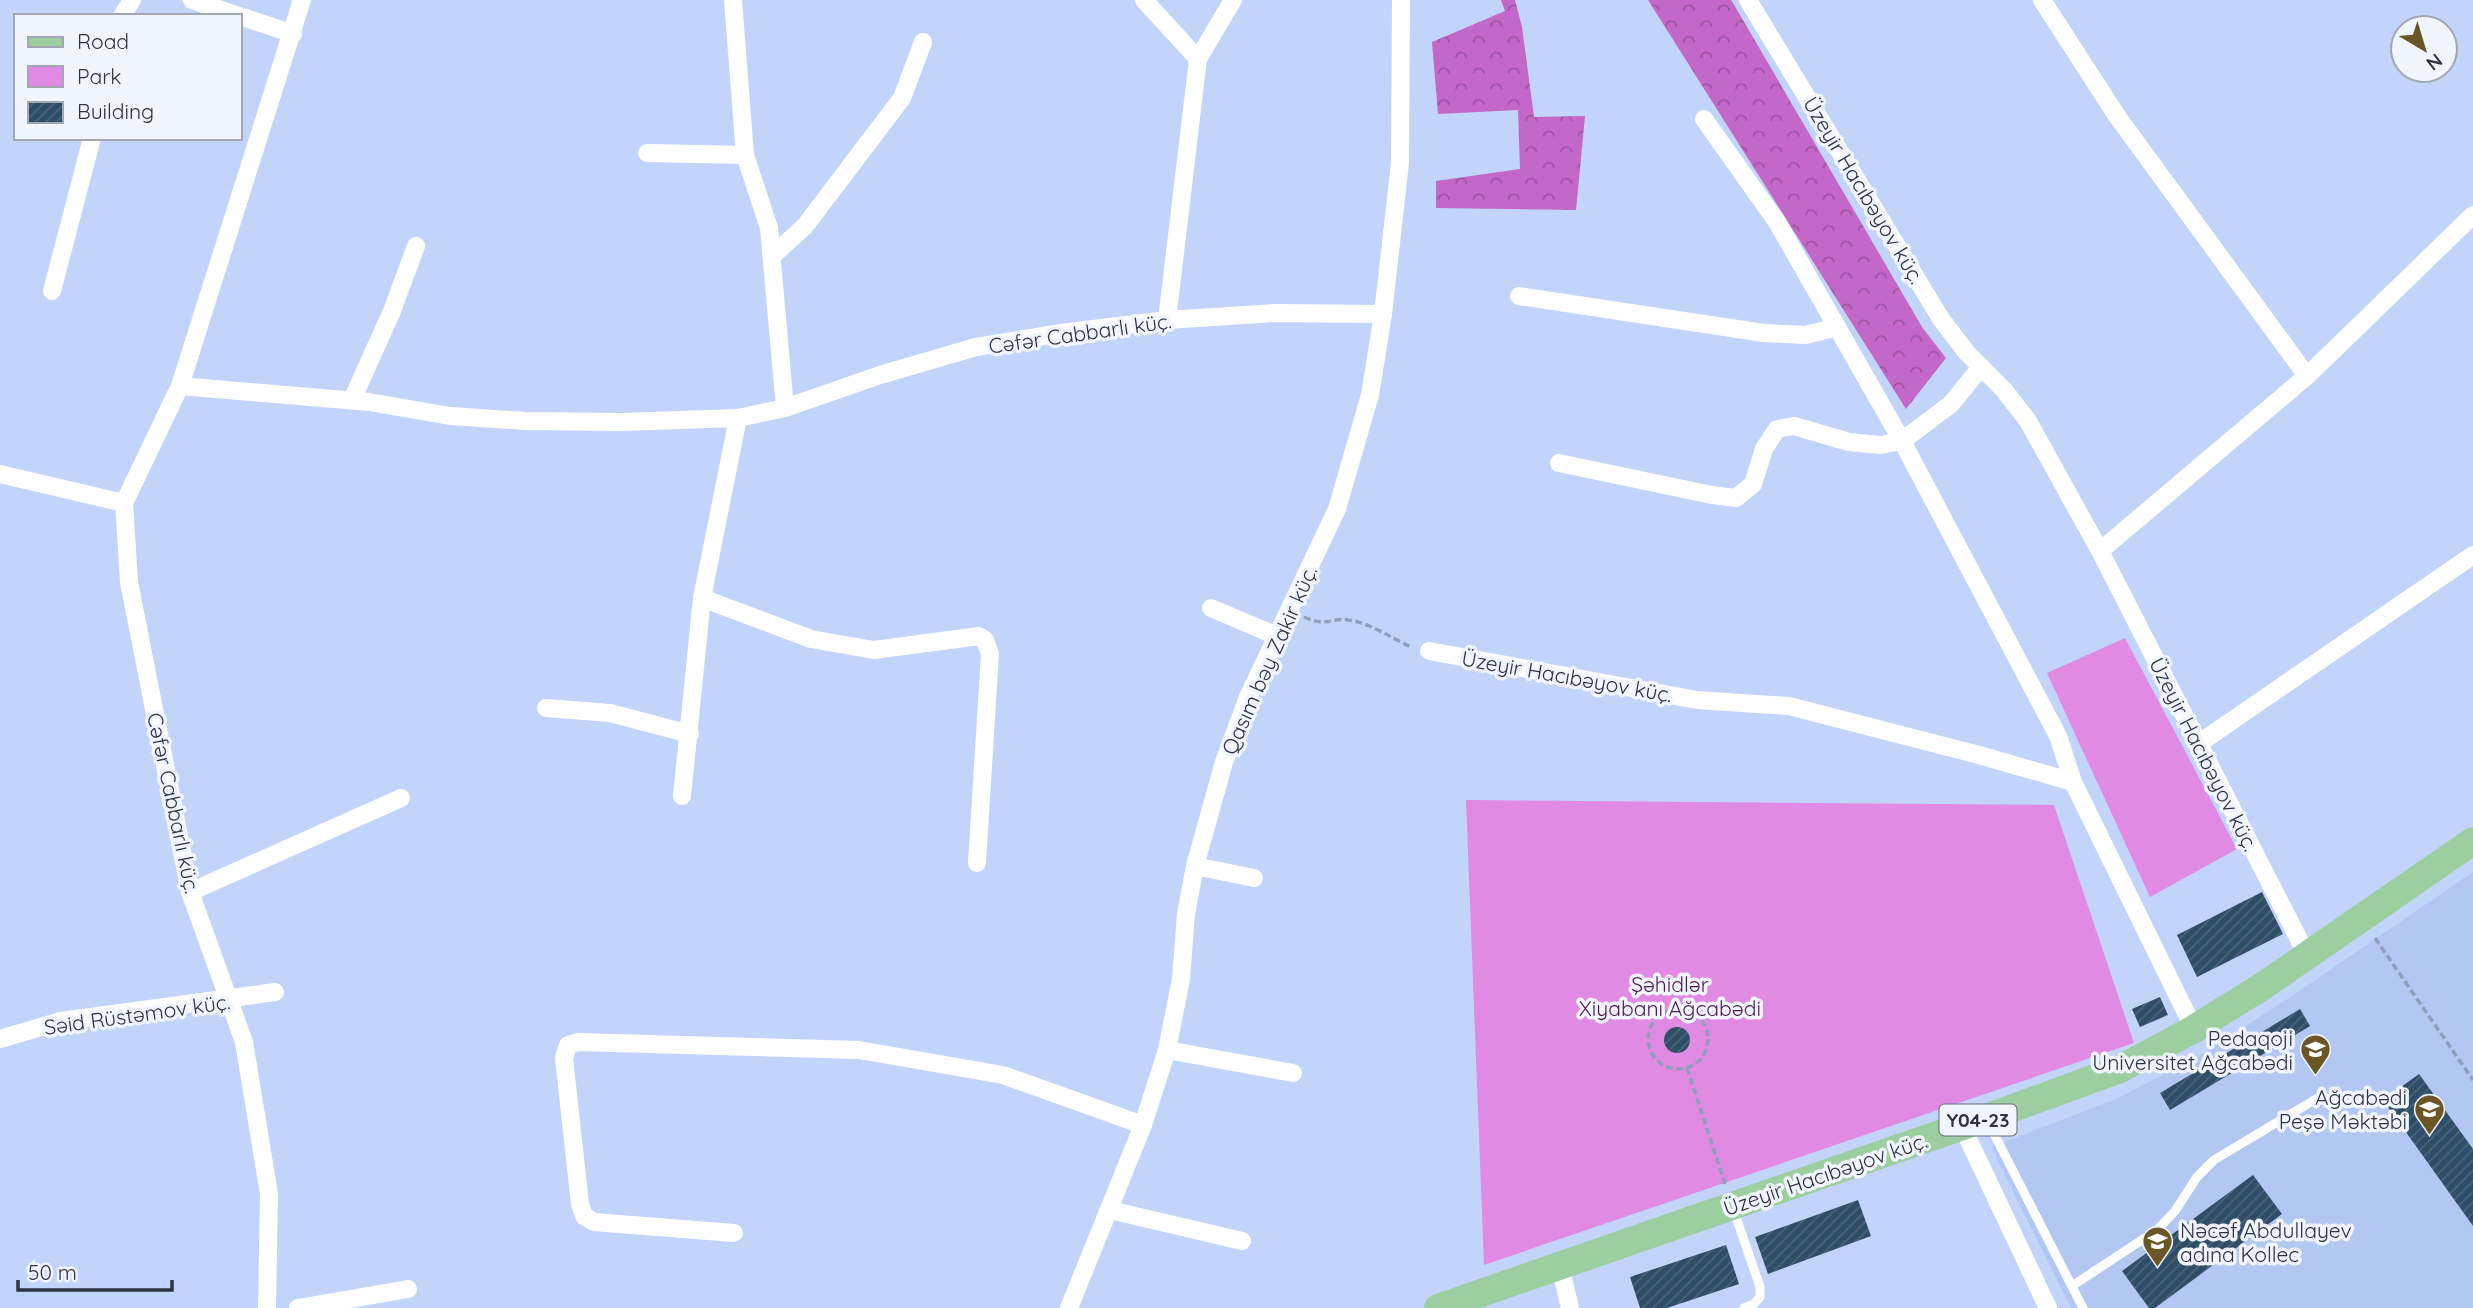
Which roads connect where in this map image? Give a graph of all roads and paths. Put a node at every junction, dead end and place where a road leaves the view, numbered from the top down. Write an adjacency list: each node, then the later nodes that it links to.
1 (192, 0): 9 (street)
2 (302, 0): 11 (street, Cəfər Cabbarlı küç.)
3 (733, 0): 17 (street)
4 (1144, 0): 13 (street)
5 (1233, 0): 13 (street)
6 (1401, 0): 23 (street, Qasım bəy Zakir küç.)
7 (1748, 0): 26 (street, Üzeyir Hacıbəyov küç.)
8 (2042, 0): 27 (street)
9 (233, 14)
10 (242, 17): 11 (street)
11 (293, 34): 28 (street, Cəfər Cabbarlı küç.)
12 (923, 42): 20 (street)
13 (1198, 59): 24 (street)
14 (1704, 119): 25 (street)
15 (91, 140): 21 (street)
16 (648, 153): 17 (street)
17 (745, 155): 20 (street)
18 (2473, 215): 27 (street)
19 (416, 246): 29 (street)
20 (772, 256): 30 (street)
21 (52, 291)
22 (1520, 296): 25 (street)
23 (1383, 314): 24 (street, Cəfər Cabbarlı küç.); 40 (street, Qasım bəy Zakir küç.)
24 (1167, 320): 30 (street, Cəfər Cabbarlı küç.)
25 (1837, 327): 32 (street)
26 (1981, 367): 32 (street); 36 (street, Üzeyir Hacıbəyov küç.)
27 (2306, 376): 36 (street)
28 (180, 386): 29 (street, Cəfər Cabbarlı küç.); 35 (street, Cəfər Cabbarlı küç.)
29 (352, 400): 31 (street, Cəfər Cabbarlı küç.)
30 (785, 408): 31 (street, Cəfər Cabbarlı küç.)
31 (738, 418): 38 (street)
32 (1902, 441): 33 (street); 46 (street)
33 (1559, 463)
34 (0, 474): 35 (street)
35 (124, 503): 53 (street, Cəfər Cabbarlı küç.)
36 (2100, 551): 45 (street, Üzeyir Hacıbəyov küç.)
37 (2473, 555): 45 (street)
38 (702, 598): 44 (street); 50 (street)
39 (1211, 608): 41 (street)
40 (1289, 611): 41 (street, Qasım bəy Zakir küç.); 42 (path)
41 (1277, 636): 51 (street, Qasım bəy Zakir küç.)
42 (1429, 651): 46 (street, Üzeyir Hacıbəyov küç.)
43 (546, 708): 44 (street)
44 (690, 734): 47 (street)
45 (2198, 744): 55 (street, Üzeyir Hacıbəyov küç.)
46 (2073, 782): 58 (street)
47 (682, 796)
48 (401, 798): 53 (street)
49 (2473, 841): 54 (main road, Üzeyir Hacıbəyov küç. / Y04-23)
50 (976, 863)
51 (1195, 866): 52 (street); 60 (street, Qasım bəy Zakir küç.)
52 (1254, 878)
53 (190, 892): 57 (street, Cəfər Cabbarlı küç.)
54 (2362, 919): 55 (main road, Üzeyir Hacıbəyov küç. / Y04-23); 63 (path)
55 (2308, 957): 58 (main road, Üzeyir Hacıbəyov küç. / Y04-23)
56 (275, 992): 57 (street, Səid Rüstəmov küç.)
57 (231, 1000): 59 (street, Səid Rüstəmov küç.); 74 (street, Cəfər Cabbarlı küç.)
58 (2194, 1029): 65 (main road, Üzeyir Hacıbəyov küç. / Y04-23)
59 (0, 1039)
60 (1167, 1050): 62 (street); 66 (street, Qasım bəy Zakir küç.)
61 (1686, 1068): 61 (path); 67 (path)
62 (1293, 1073)
63 (2473, 1080)
64 (2321, 1096): 72 (lane)
65 (1974, 1122): 67 (main road, Üzeyir Hacıbəyov küç. / Y04-23); 72 (lane); 80 (street)
66 (1143, 1125): 68 (street, Qasım bəy Zakir küç.); 69 (street)
67 (1732, 1206): 71 (main road, Üzeyir Hacıbəyov küç. / Y04-23); 79 (lane)
68 (1110, 1210): 70 (street); 76 (street, Qasım bəy Zakir küç.)
69 (734, 1233)
70 (1242, 1241)
71 (1560, 1266): 77 (main road, Üzeyir Hacıbəyov küç. / Y04-23); 78 (street)
72 (2072, 1286): 81 (lane)
73 (408, 1289): 75 (street)
74 (268, 1308)
75 (298, 1308)
76 (1069, 1308)
77 (1438, 1308)
78 (1570, 1308)
79 (1744, 1308)
80 (2048, 1308)
81 (2083, 1308)

